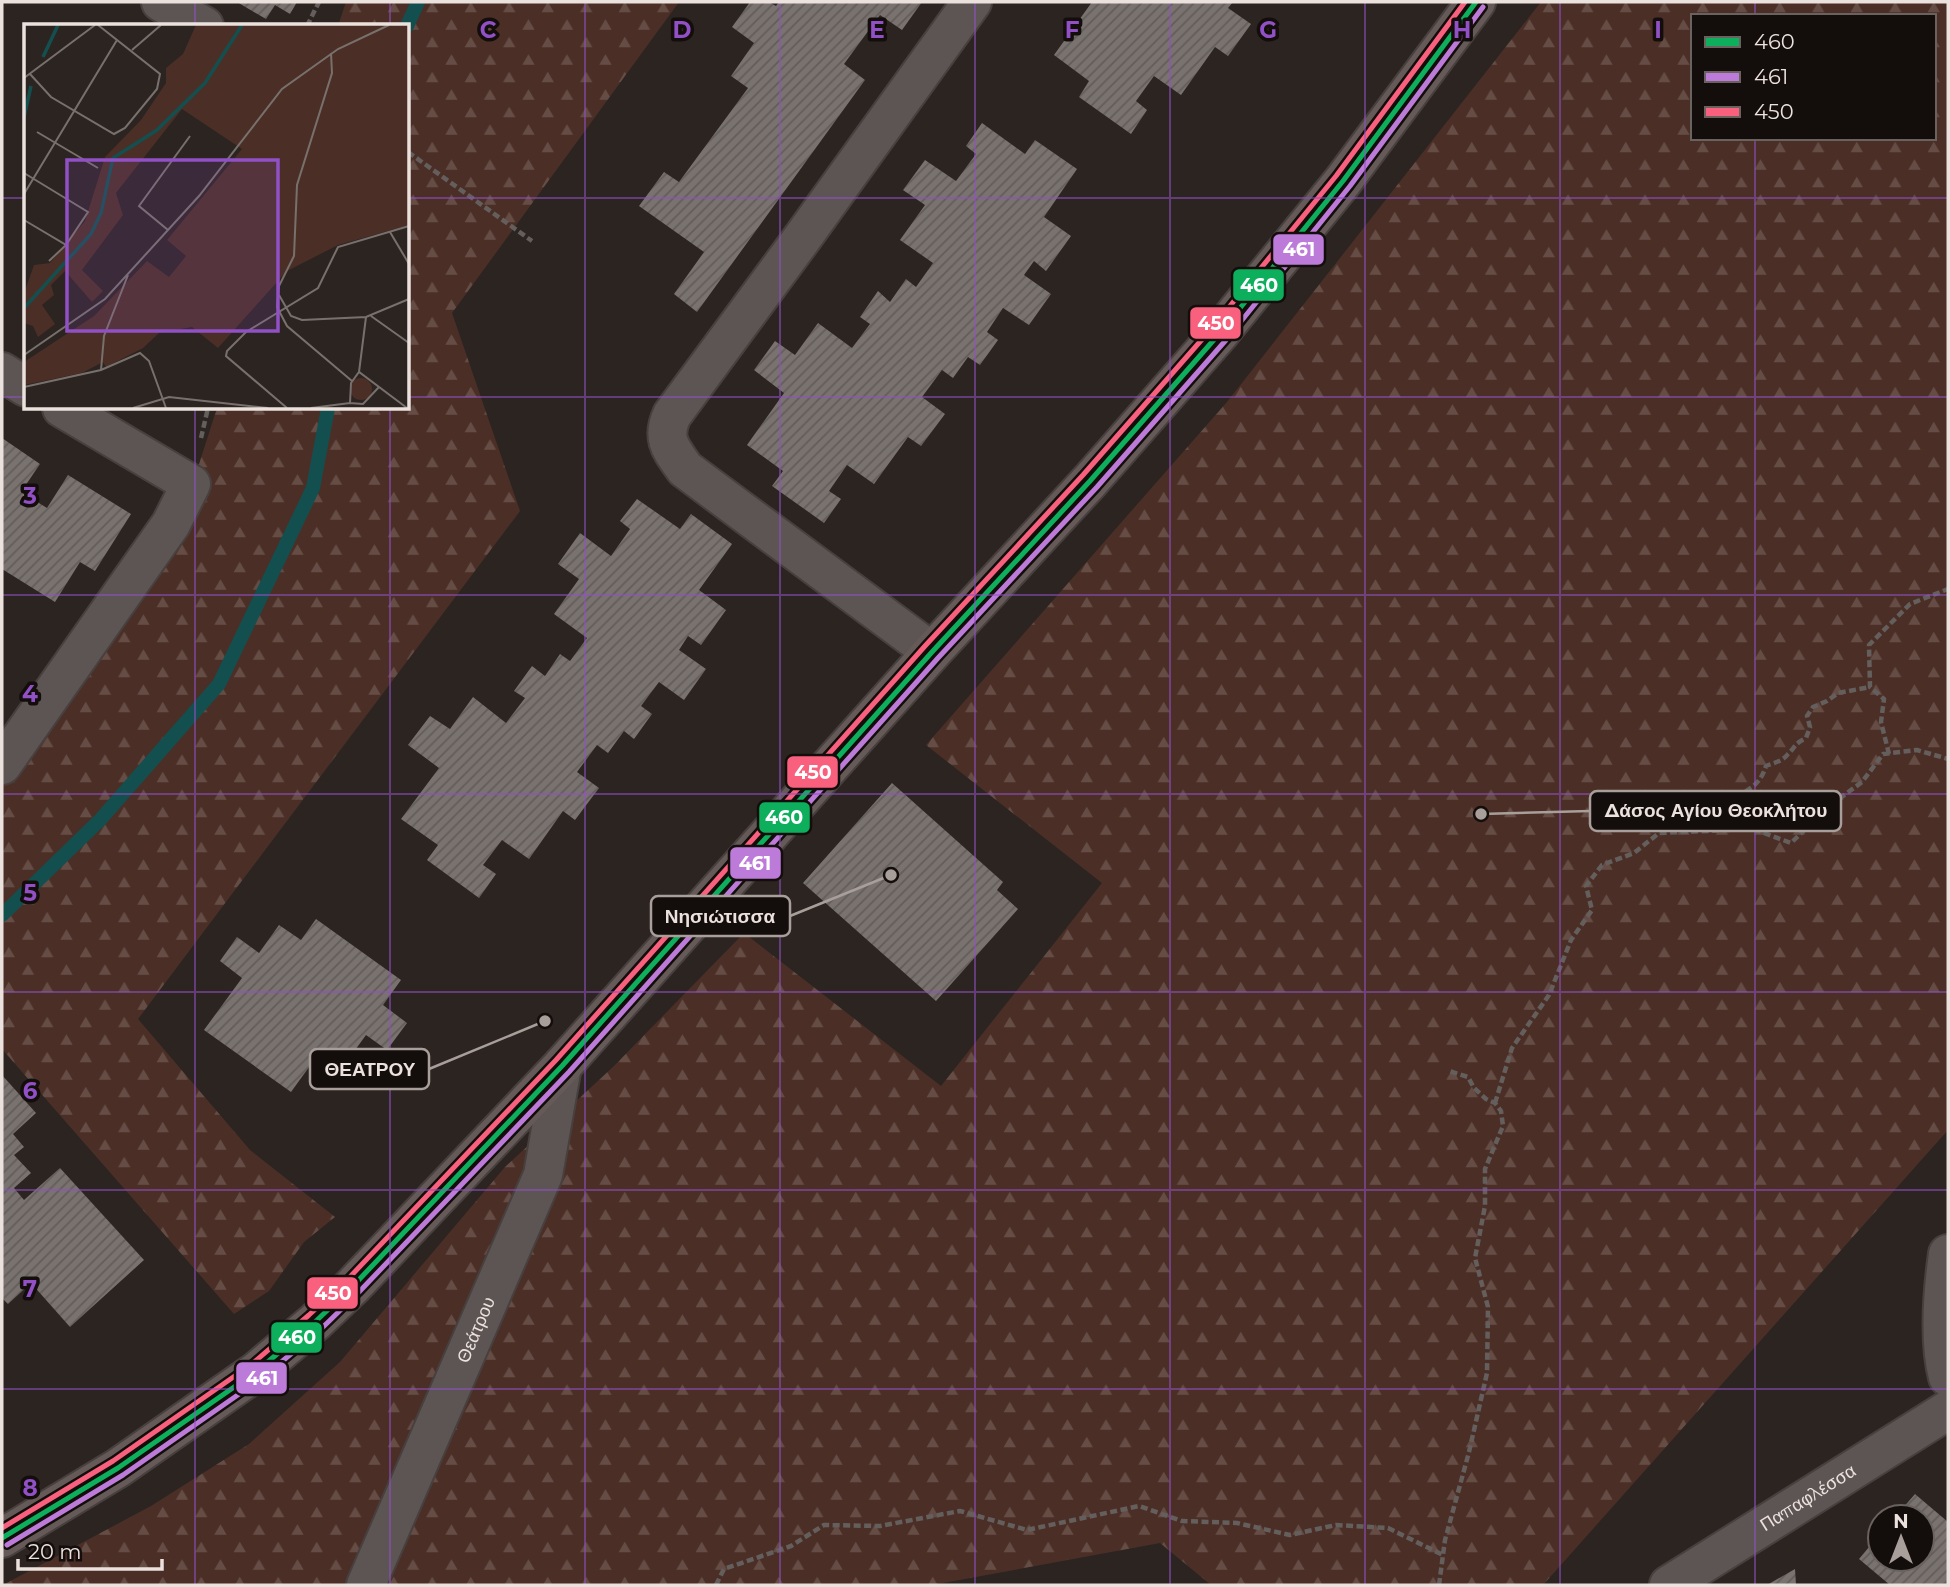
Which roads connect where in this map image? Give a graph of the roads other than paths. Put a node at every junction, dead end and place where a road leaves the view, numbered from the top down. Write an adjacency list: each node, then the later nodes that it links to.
1 (162, 2): 4 (street)
2 (972, 2): 8 (street)
3 (1476, 2): 8 (main road)
4 (200, 24)
5 (2, 372): 6 (street)
6 (24, 386)
7 (65, 410): 9 (street)
8 (932, 652): 10 (main road)
9 (2, 765)
10 (562, 1066): 14 (main road); 15 (street, Θεάτρου)
11 (1948, 1254): 12 (street)
12 (1948, 1377)
13 (1948, 1410): 16 (street, Παπαφλέσσα)
14 (2, 1538)
15 (366, 1585)
16 (1669, 1585)

